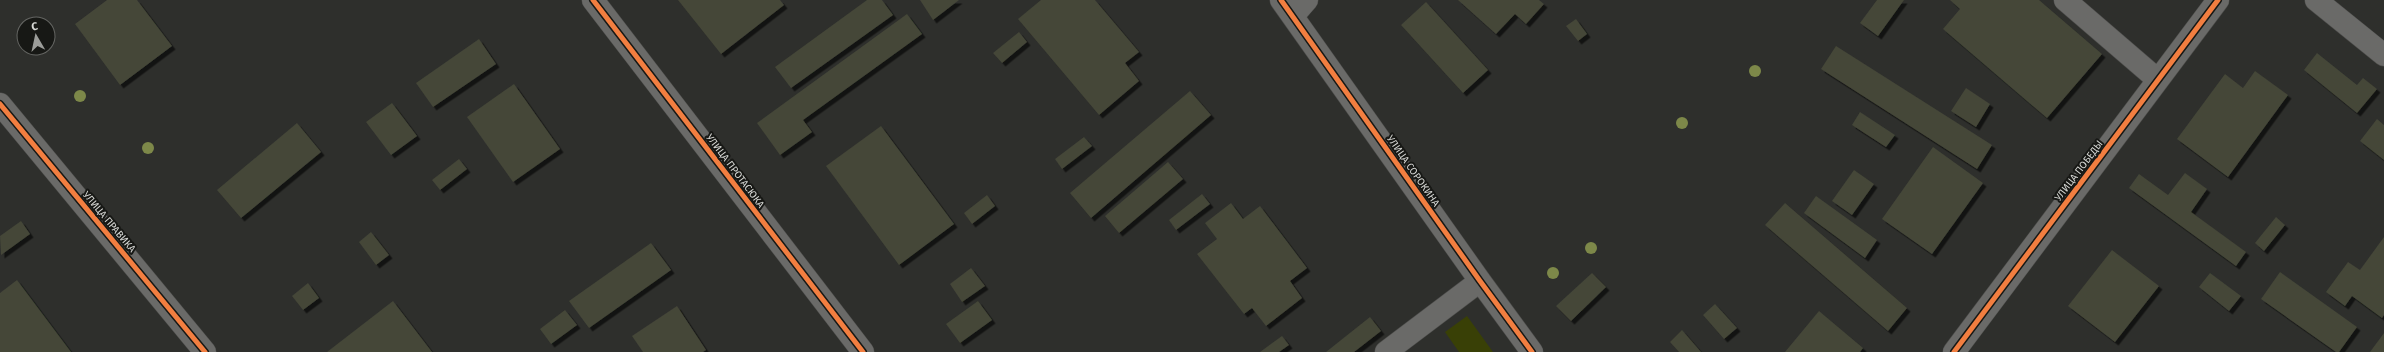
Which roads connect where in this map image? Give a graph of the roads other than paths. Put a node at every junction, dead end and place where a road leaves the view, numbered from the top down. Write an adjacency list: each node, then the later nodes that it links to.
1 (593, 0): 11 (street, УЛИЦА ПРОТАСЮКА)
2 (2065, 0): 7 (street)
3 (2218, 0): 7 (street, УЛИЦА ПОБЕДЫ)
4 (2316, 0): 6 (street)
5 (1294, 5): 9 (street, УЛИЦА СОРОКИНА)
6 (2384, 55)
7 (2158, 80): 14 (street, УЛИЦА ПОБЕДЫ)
8 (0, 104): 10 (street, УЛИЦА ПРАВИКА)
9 (1480, 281): 12 (street); 13 (street, УЛИЦА СОРОКИНА)
10 (205, 352)
11 (863, 352)
12 (1386, 352)
13 (1532, 352)
14 (1954, 352)

